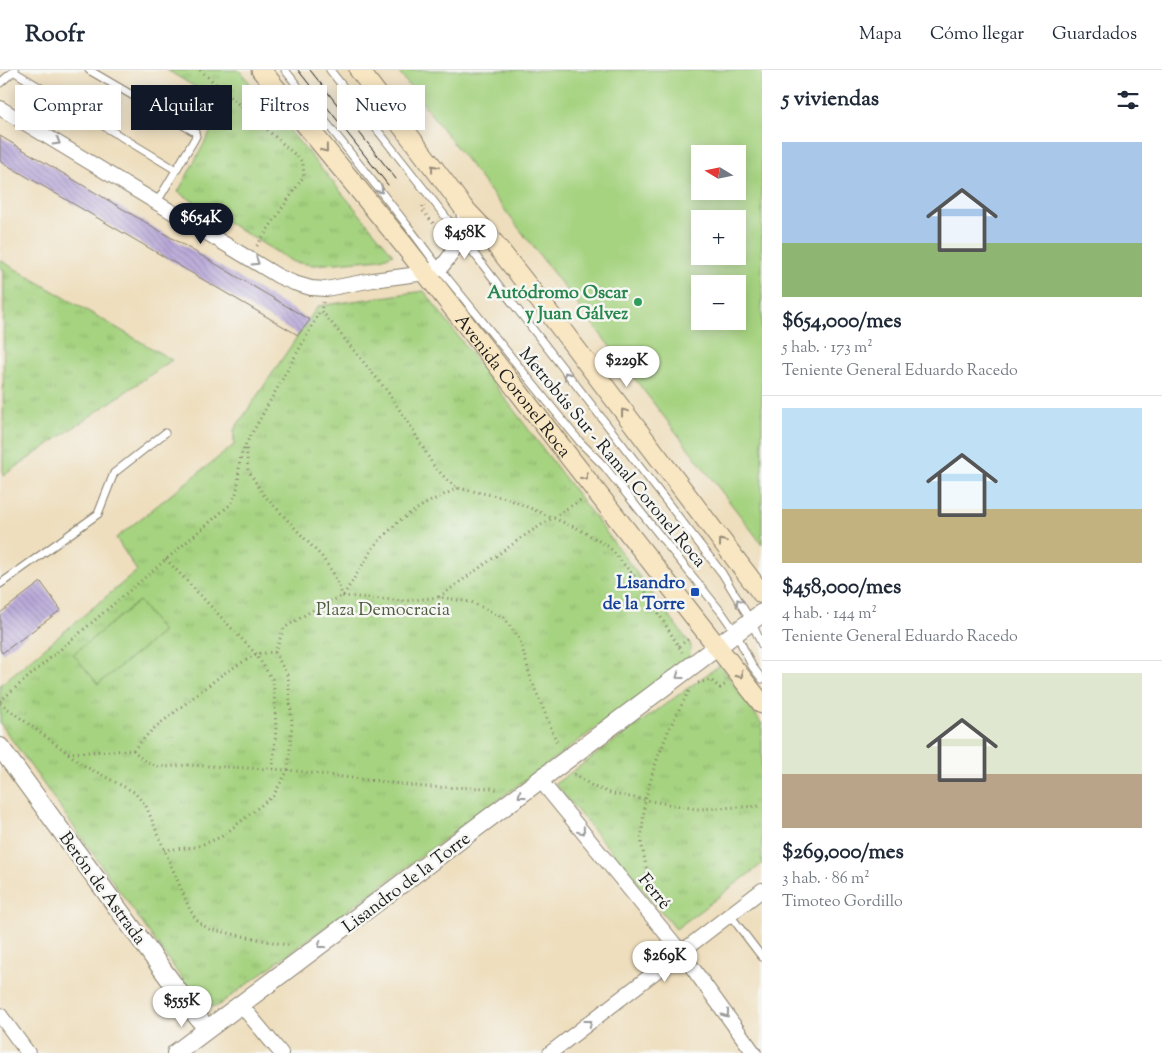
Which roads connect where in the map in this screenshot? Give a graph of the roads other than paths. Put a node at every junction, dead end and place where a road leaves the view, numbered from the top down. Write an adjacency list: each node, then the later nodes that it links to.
1 (89, 70): 9 (lane)
2 (261, 70): 13 (main road, Avenida Coronel Roca, one-way to 13)
3 (285, 70): 13 (lane, Metrobús Sur - Ramal Coronel Roca, one-way to 13)
4 (330, 70): 12 (lane, Metrobús Sur - Ramal Coronel Roca)
5 (359, 70): 11 (main road, one-way to 5)
6 (14, 71): 7 (lane); 9 (lane)
7 (0, 83)
8 (0, 108): 10 (street, one-way to 10)
9 (176, 170): 10 (lane)
10 (157, 202): 13 (street, one-way to 13)
11 (463, 207): 12 (street); 16 (main road, one-way to 11)
12 (459, 235): 13 (street); 17 (lane, Metrobús Sur - Ramal Coronel Roca, one-way to 12)
13 (433, 271): 18 (lane, Metrobús Sur - Ramal Coronel Roca); 20 (main road, Avenida Coronel Roca, one-way to 20)
14 (165, 433): 15 (lane)
15 (0, 584)
16 (762, 594)
17 (757, 617): 18 (street, Lisandro de la Torre); 19 (lane, Metrobús Sur - Ramal Coronel Roca)
18 (736, 633): 20 (street, Lisandro de la Torre); 21 (lane, Metrobús Sur - Ramal Coronel Roca)
19 (762, 645)
20 (718, 646): 22 (main road, Avenida Coronel Roca, one-way to 22); 24 (street, Lisandro de la Torre, one-way to 24)
21 (762, 679)
22 (762, 704)
23 (0, 747): 31 (street, Berón de Astrada)
24 (540, 780): 27 (street, Ferré, one-way to 27); 29 (street, Lisandro de la Torre, one-way to 29)
25 (762, 890): 26 (street)
26 (730, 915): 27 (street); 28 (lane)
27 (681, 952): 35 (street, one-way to 27); 36 (street, Ferré, one-way to 36)
28 (762, 957)
29 (241, 1005): 31 (street, Lisandro de la Torre); 34 (street)
30 (0, 1015): 32 (street)
31 (207, 1029): 33 (street, Lisandro de la Torre)
32 (28, 1053)
33 (176, 1053)
34 (281, 1053)
35 (550, 1053)
36 (754, 1053)

